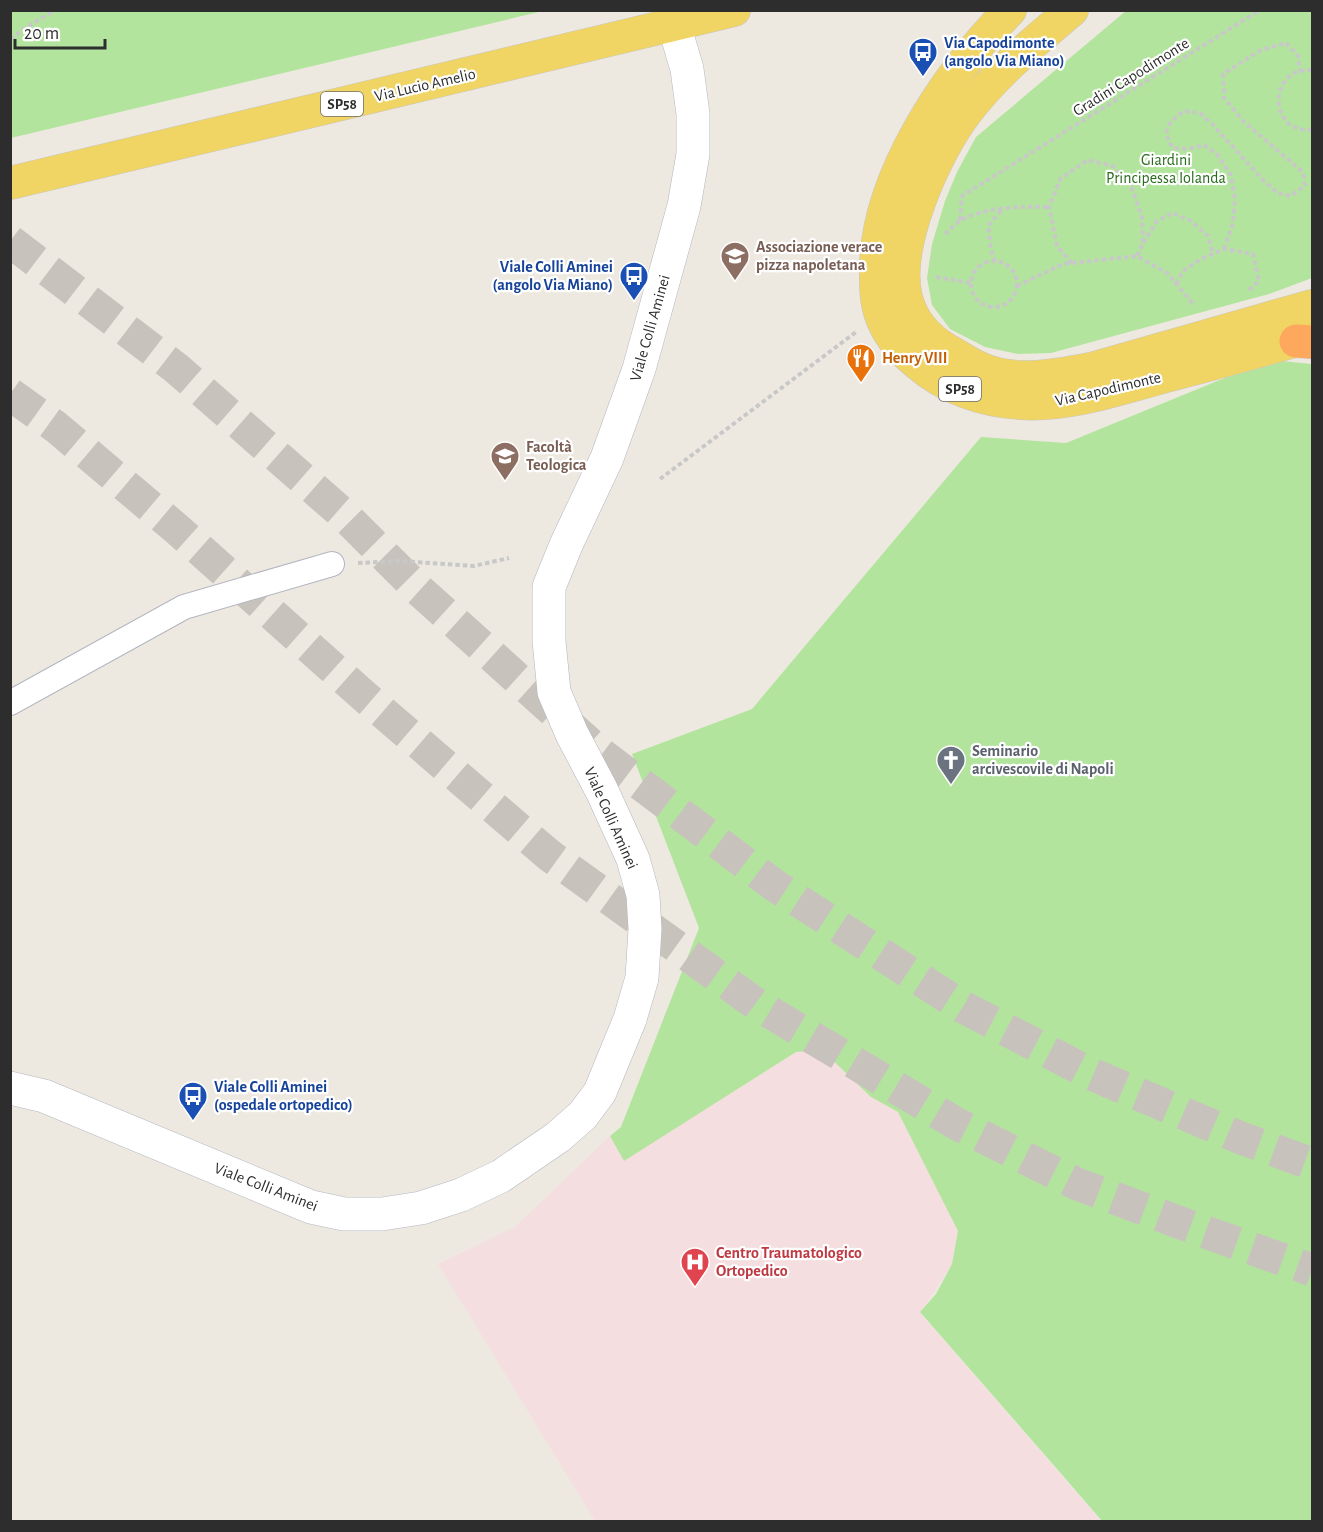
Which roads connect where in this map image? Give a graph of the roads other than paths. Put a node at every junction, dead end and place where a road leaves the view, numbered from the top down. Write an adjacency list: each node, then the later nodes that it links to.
1 (734, 10): 4 (main road, Via Lucio Amelio / SP58)
2 (1010, 10): 7 (main road, Via Capodimonte / SP58)
3 (1072, 10): 6 (main road, Via Capodimonte / SP58)
4 (674, 25): 5 (main road, Via Lucio Amelio / SP58); 10 (main road, Viale Colli Aminei)
5 (10, 183)
6 (1312, 306)
7 (1307, 340)
8 (332, 564): 9 (street)
9 (10, 703)
10 (10, 1088)

